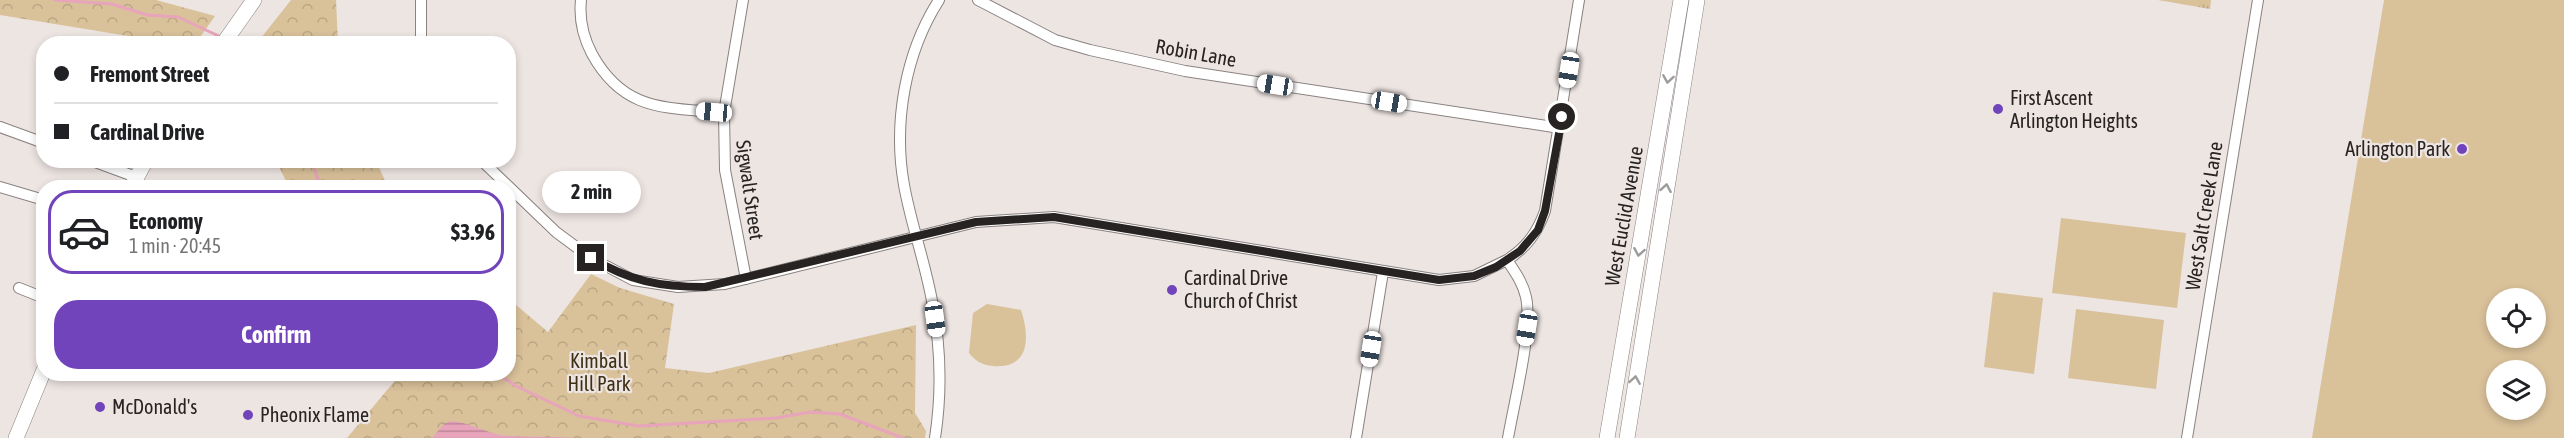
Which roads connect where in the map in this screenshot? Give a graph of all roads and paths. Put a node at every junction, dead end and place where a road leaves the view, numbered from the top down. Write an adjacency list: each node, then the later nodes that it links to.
1 (254, 0): 11 (main road)
2 (421, 0): 12 (street)
3 (581, 0): 13 (street)
4 (743, 0): 13 (street, Sigwalt Street)
5 (939, 0): 24 (street)
6 (978, 0): 15 (street, Robin Lane)
7 (1579, 0): 15 (street)
8 (1681, 0): 35 (main road, West Euclid Avenue, one-way to 35)
9 (1697, 0): 36 (main road, West Euclid Avenue, one-way to 9)
10 (2258, 0): 37 (street, West Salt Creek Lane)
11 (229, 36)
12 (421, 36)
13 (724, 112): 27 (street, Sigwalt Street)
14 (0, 127): 16 (street)
15 (1560, 128): 25 (street)
16 (36, 140)
17 (106, 168): 19 (street)
18 (490, 168): 20 (street)
19 (129, 180)
20 (502, 180)
21 (0, 187): 23 (street)
22 (516, 193): 27 (street)
23 (36, 198)
24 (918, 236): 26 (street); 27 (street); 32 (street)
25 (1507, 260): 26 (street); 34 (street)
26 (1383, 272): 33 (street)
27 (746, 279)
28 (19, 288): 29 (street)
29 (36, 295)
30 (39, 381): 31 (main road)
31 (16, 438)
32 (935, 438)
33 (1356, 438)
34 (1508, 438)
35 (1607, 438)
36 (1627, 438)
37 (2187, 438)

